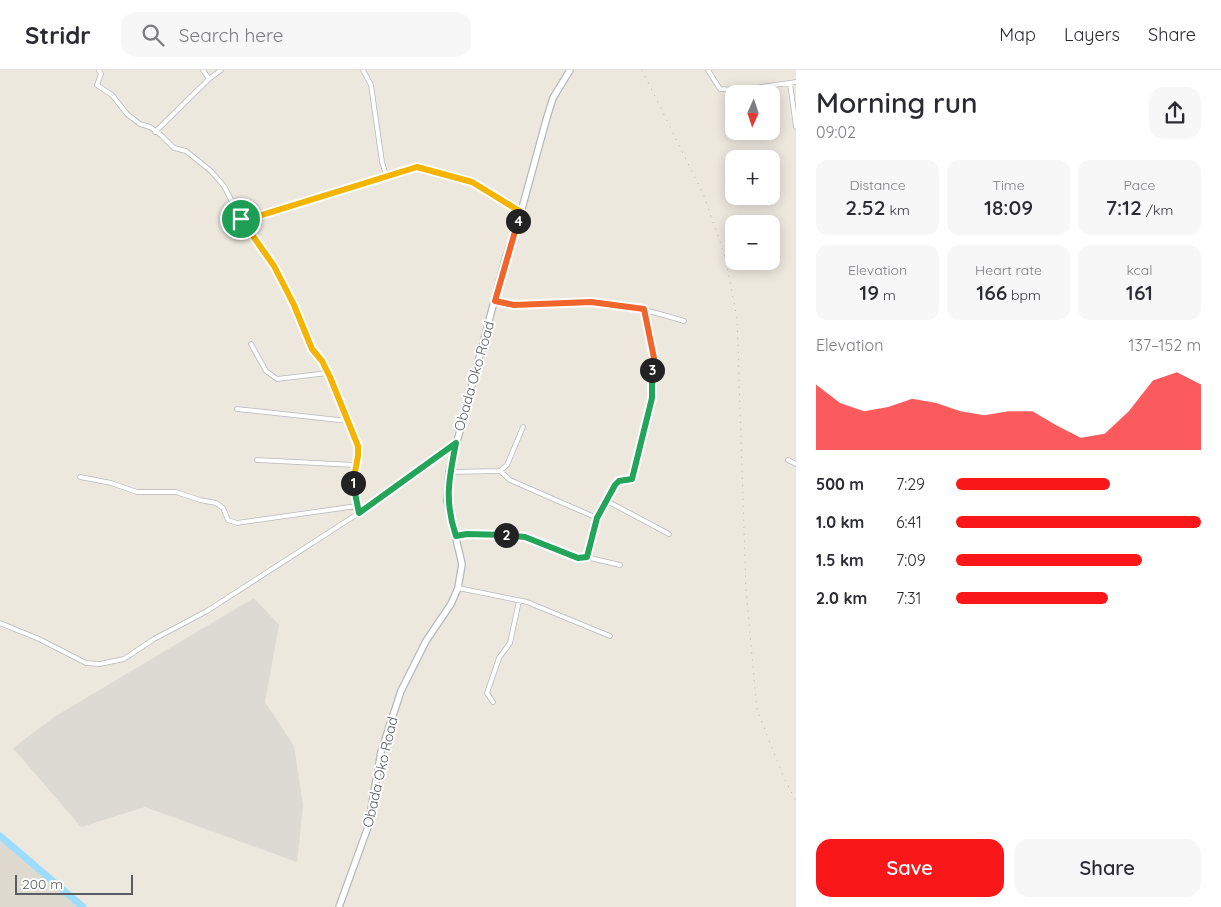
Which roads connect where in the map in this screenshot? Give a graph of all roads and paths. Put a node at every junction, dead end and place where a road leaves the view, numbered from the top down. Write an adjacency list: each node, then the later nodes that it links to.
1 (99, 70): 11 (street)
2 (203, 70): 7 (street)
3 (221, 70): 7 (street)
4 (363, 70): 12 (street)
5 (570, 70): 13 (main road, Obada Oko Road)
6 (708, 70): 9 (street)
7 (210, 79): 11 (street)
8 (796, 82): 9 (street)
9 (790, 83): 10 (street)
10 (796, 127)
11 (155, 132): 15 (street)
12 (386, 175): 13 (street); 14 (street)
13 (521, 212): 17 (main road, Obada Oko Road)
14 (252, 218): 15 (street); 16 (street)
15 (241, 219): 16 (street)
16 (246, 226): 21 (street)
17 (495, 301): 18 (street); 25 (main road, Obada Oko Road)
18 (644, 309): 19 (street); 33 (street)
19 (684, 321)
20 (251, 344): 21 (street)
21 (328, 372): 23 (street)
22 (237, 409): 23 (street)
23 (348, 420): 29 (street)
24 (522, 427): 30 (street)
25 (456, 443): 31 (main road, Obada Oko Road); 35 (street)
26 (258, 460): 29 (street)
27 (788, 460): 28 (street)
28 (796, 464)
29 (355, 465): 34 (street)
30 (500, 471): 31 (street); 36 (street)
31 (450, 472): 38 (main road, Obada Oko Road)
32 (80, 477): 34 (street)
33 (608, 501): 36 (street); 37 (street)
34 (357, 506): 35 (street)
35 (359, 513): 43 (street)
36 (597, 518): 39 (street)
37 (669, 534)
38 (456, 536): 39 (street); 41 (main road, Obada Oko Road)
39 (587, 557): 40 (street)
40 (620, 565)
41 (458, 588): 42 (street); 46 (main road, Obada Oko Road)
42 (519, 601): 44 (street); 45 (street)
43 (0, 623)
44 (610, 636)
45 (493, 702)
46 (339, 907)

